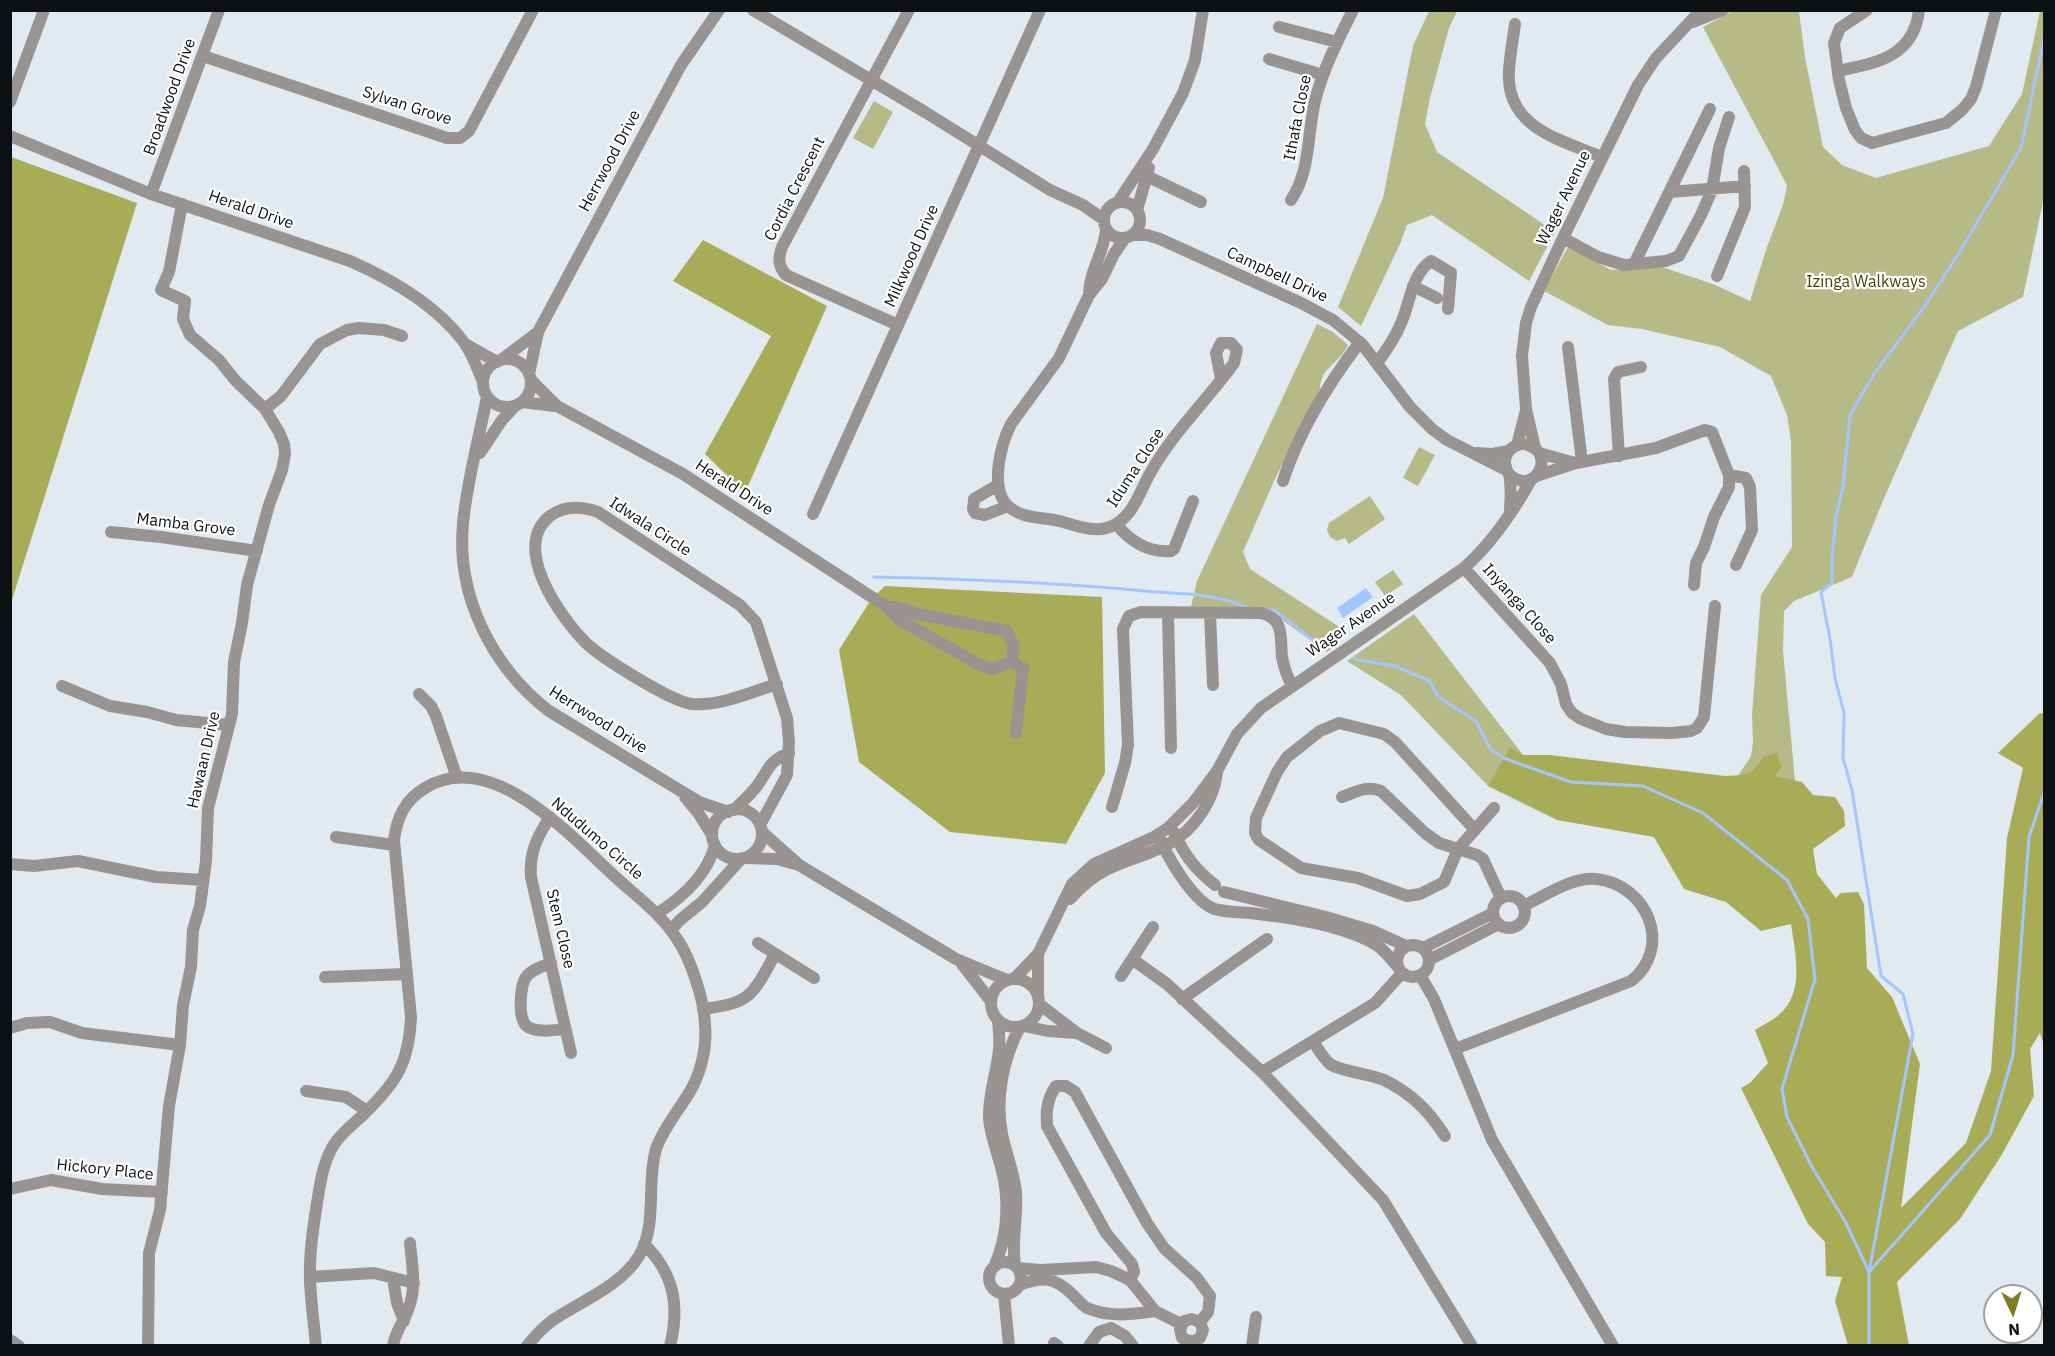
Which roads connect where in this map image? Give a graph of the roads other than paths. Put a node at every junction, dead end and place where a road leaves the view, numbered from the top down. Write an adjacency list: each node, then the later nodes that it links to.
1 (44, 10): 24 (street)
2 (219, 10): 19 (street, Broadwood Drive)
3 (533, 10): 19 (street, Sylvan Grove)
4 (719, 10): 53 (street, Herrwood Drive)
5 (753, 10): 23 (street)
6 (909, 10): 23 (street, Cordia Crescent)
7 (1040, 10): 28 (street, Milkwood Drive)
8 (1203, 10): 31 (street)
9 (1353, 10): 18 (street, Ithafa Close)
10 (1701, 10): 15 (street, Wager Avenue)
11 (1722, 10): 15 (street, Wager Avenue)
12 (1919, 10): 21 (street)
13 (1996, 10): 21 (street)
14 (1862, 12): 21 (street)
15 (1691, 22): 29 (street, Wager Avenue)
16 (1515, 24): 29 (street)
17 (1279, 27): 18 (street)
18 (1337, 42): 22 (street, Ithafa Close)
19 (203, 57): 35 (street, Broadwood Drive)
20 (1269, 59): 22 (street)
21 (1838, 71)
22 (1323, 75): 36 (street, Ithafa Close)
23 (871, 80): 28 (street); 52 (street, Cordia Crescent)
24 (10, 102)
25 (1710, 109): 34 (street)
26 (1729, 117): 33 (street)
27 (10, 136): 35 (street, Herald Drive)
28 (978, 146): 40 (street); 52 (street, Milkwood Drive)
29 (1602, 157): 44 (street, Wager Avenue)
30 (1744, 171): 32 (street)
31 (1142, 174): 37 (street); 39 (street); 41 (street)
32 (1745, 186): 33 (street); 47 (street)
33 (1712, 189): 34 (street); 46 (street)
34 (1670, 192): 46 (street)
35 (151, 194): 38 (street, Herald Drive)
36 (1291, 200)
37 (1201, 202)
38 (182, 204): 55 (street, Herald Drive); 67 (street, Hawaan Drive)
39 (1114, 204): 40 (street); 41 (street); 42 (street)
40 (1083, 205): 42 (street)
41 (1138, 212): 43 (street); 45 (street)
42 (1105, 225): 43 (street); 49 (street)
43 (1129, 237): 45 (street); 49 (street)
44 (1563, 238): 46 (street); 68 (street, Wager Avenue)
45 (1160, 239): 56 (street, Campbell Drive)
46 (1634, 264)
47 (1717, 276)
48 (1413, 286): 50 (street); 51 (street); 59 (street)
49 (1089, 295): 79 (street)
50 (1437, 298)
51 (1448, 309)
52 (898, 326): 83 (street, Milkwood Drive)
53 (538, 332): 58 (street, Herrwood Drive); 61 (street, Herrwood Drive)
54 (402, 336): 67 (street)
55 (464, 342): 58 (street, Herald Drive); 63 (street, Herald Drive)
56 (1360, 342): 59 (street, Campbell Drive); 78 (street)
57 (1568, 346): 74 (street)
58 (499, 361): 61 (street); 63 (street)
59 (1377, 363): 71 (street, Campbell Drive)
60 (1641, 367): 72 (street)
61 (530, 377): 65 (street); 66 (street, Herald Drive)
62 (1221, 378): 84 (street, Iduma Close)
63 (483, 382): 64 (street)
64 (487, 397): 65 (street); 73 (street, Herrwood Drive)
65 (519, 404): 66 (street, Herald Drive); 73 (street, Herrwood Drive)
66 (557, 406): 91 (street, Herald Drive)
67 (265, 409): 86 (street, Hawaan Drive)
68 (1526, 409): 69 (street); 70 (street)
69 (1513, 448): 70 (street); 71 (street); 75 (street)
70 (1537, 451): 74 (street); 77 (street)
71 (1472, 453): 75 (street, Campbell Drive)
72 (1619, 456): 74 (street); 76 (street)
73 (474, 462): 106 (street, Herrwood Drive)
74 (1579, 463): 77 (street)
75 (1508, 473): 77 (street); 82 (street)
76 (1729, 475): 87 (street); 89 (street)
77 (1533, 478): 82 (street, Wager Avenue)
78 (1283, 481)
79 (998, 485): 81 (street); 81 (street)
80 (1193, 501): 84 (street)
81 (1008, 506): 84 (street, Iduma Close)
82 (1509, 513): 88 (street, Wager Avenue)
83 (813, 514)
84 (1116, 524)
85 (111, 532): 86 (street, Mamba Grove)
86 (257, 551): 100 (street, Hawaan Drive)
87 (1736, 565)
88 (1464, 568): 90 (street, Inyanga Close); 97 (street, Wager Avenue)
89 (1694, 585)
90 (1715, 606)
91 (887, 607): 94 (street, Herald Drive); 94 (street, Herald Drive)
92 (1168, 613): 93 (street); 102 (street); 108 (street)
93 (1210, 614): 96 (street); 97 (street)
94 (1011, 662): 101 (street, Herald Drive)
95 (777, 684): 95 (street, Idwala Circle); 103 (street, Idwala Circle)
96 (1213, 685)
97 (1292, 685): 104 (street, Wager Avenue)
98 (62, 686): 100 (street)
99 (419, 694): 105 (street)
100 (229, 725): 125 (street, Hawaan Drive)
101 (1016, 733)
102 (1171, 748)
103 (789, 753): 110 (street); 113 (street, Idwala Circle)
104 (1217, 771): 112 (street, Wager Avenue); 117 (street, Wager Avenue)
105 (457, 778): 111 (street, Ndudumo Circle); 119 (street, Ndudumo Circle)
106 (681, 791): 110 (street, Herrwood Drive); 118 (street, Herrwood Drive)
107 (1342, 797): 121 (street)
108 (1112, 807)
109 (1494, 808): 114 (street)
110 (731, 811): 113 (street); 118 (street)
111 (550, 817): 129 (street, Ndudumo Circle); 143 (street, Stem Close)
112 (1171, 825): 115 (street, Wager Avenue); 117 (street)
113 (761, 828): 122 (street); 124 (street)
114 (1475, 830): 121 (street); 121 (street)
115 (1158, 834): 120 (street); 127 (street, Wager Avenue)
116 (336, 837): 119 (street)
117 (1177, 838): 120 (street, Wager Avenue); 136 (street)
118 (713, 840): 122 (street); 129 (street)
119 (394, 845): 145 (street, Ndudumo Circle)
120 (1163, 847): 127 (street, Wager Avenue); 144 (street)
121 (1458, 849): 126 (street)
122 (744, 858): 124 (street); 133 (street)
123 (10, 864): 125 (street)
124 (799, 865): 140 (street)
125 (203, 879): 161 (street, Hawaan Drive)
126 (1501, 898): 128 (street); 130 (street)
127 (1062, 906): 139 (street)
128 (1524, 906): 131 (street); 163 (street)
129 (658, 913): 133 (street, Ndudumo Circle)
130 (1493, 913): 131 (street); 137 (street)
131 (1499, 924): 142 (street)
132 (1153, 927): 141 (street)
133 (671, 930): 154 (street, Ndudumo Circle)
134 (1267, 939): 152 (street)
135 (758, 943): 138 (street)
136 (1406, 946): 137 (street); 144 (street)
137 (1423, 948): 142 (street)
138 (775, 954): 149 (street); 154 (street)
139 (1038, 954): 150 (street); 151 (street)
140 (957, 959): 150 (street); 153 (street)
141 (1132, 959): 147 (street); 152 (street)
142 (1429, 960): 146 (street)
143 (551, 963): 158 (street, Stem Close); 158 (street)
144 (1400, 969): 146 (street); 160 (street)
145 (407, 974): 148 (street); 167 (street, Ndudumo Circle)
146 (1420, 975): 163 (street)
147 (1121, 976)
148 (325, 977)
149 (814, 978)
150 (1010, 979): 151 (street); 153 (street)
151 (1039, 999): 156 (street); 159 (street)
152 (1182, 999): 165 (street)
153 (990, 1000): 155 (street)
154 (703, 1009): 172 (street, Ndudumo Circle)
155 (998, 1022): 156 (street); 173 (street)
156 (1022, 1027): 159 (street); 174 (street)
157 (10, 1028): 161 (street)
158 (566, 1029): 164 (street, Stem Close)
159 (1077, 1033): 162 (street)
160 (1313, 1041): 165 (street); 168 (street)
161 (180, 1045): 170 (street, Hawaan Drive)
162 (1106, 1048)
163 (1455, 1049): 199 (street)
164 (571, 1053)
165 (1262, 1072): 198 (street)
166 (306, 1091): 167 (street)
167 (367, 1110): 175 (street, Ndudumo Circle)
168 (1445, 1136)
169 (10, 1189): 170 (street, Hickory Place)
170 (162, 1192): 189 (street, Hawaan Drive)
171 (410, 1243): 178 (street)
172 (644, 1244): 192 (street, Ndudumo Circle); 193 (street)
173 (994, 1267): 174 (street); 180 (street)
174 (1016, 1267): 177 (street); 179 (street)
175 (310, 1277): 176 (street); 190 (street, Ndudumo Circle)
176 (393, 1278): 178 (street); 183 (street)
177 (1130, 1280): 181 (street); 184 (street)
178 (414, 1283): 183 (street)
179 (1019, 1285): 180 (street); 181 (street)
180 (1004, 1294): 194 (street)
181 (1155, 1311): 185 (street)
182 (1256, 1317): 197 (street)
183 (404, 1321): 191 (street)
184 (1200, 1322): 185 (street); 187 (street)
185 (1181, 1324): 187 (street)
186 (10, 1340): 188 (street)
187 (1191, 1344)
188 (19, 1346)
189 (148, 1346)
190 (316, 1346)
191 (393, 1346)
192 (527, 1346)
193 (670, 1346)
194 (1009, 1346)
195 (1089, 1346): 196 (street)
196 (1133, 1346)
197 (1252, 1346)
198 (1472, 1346)
199 (1613, 1346)

